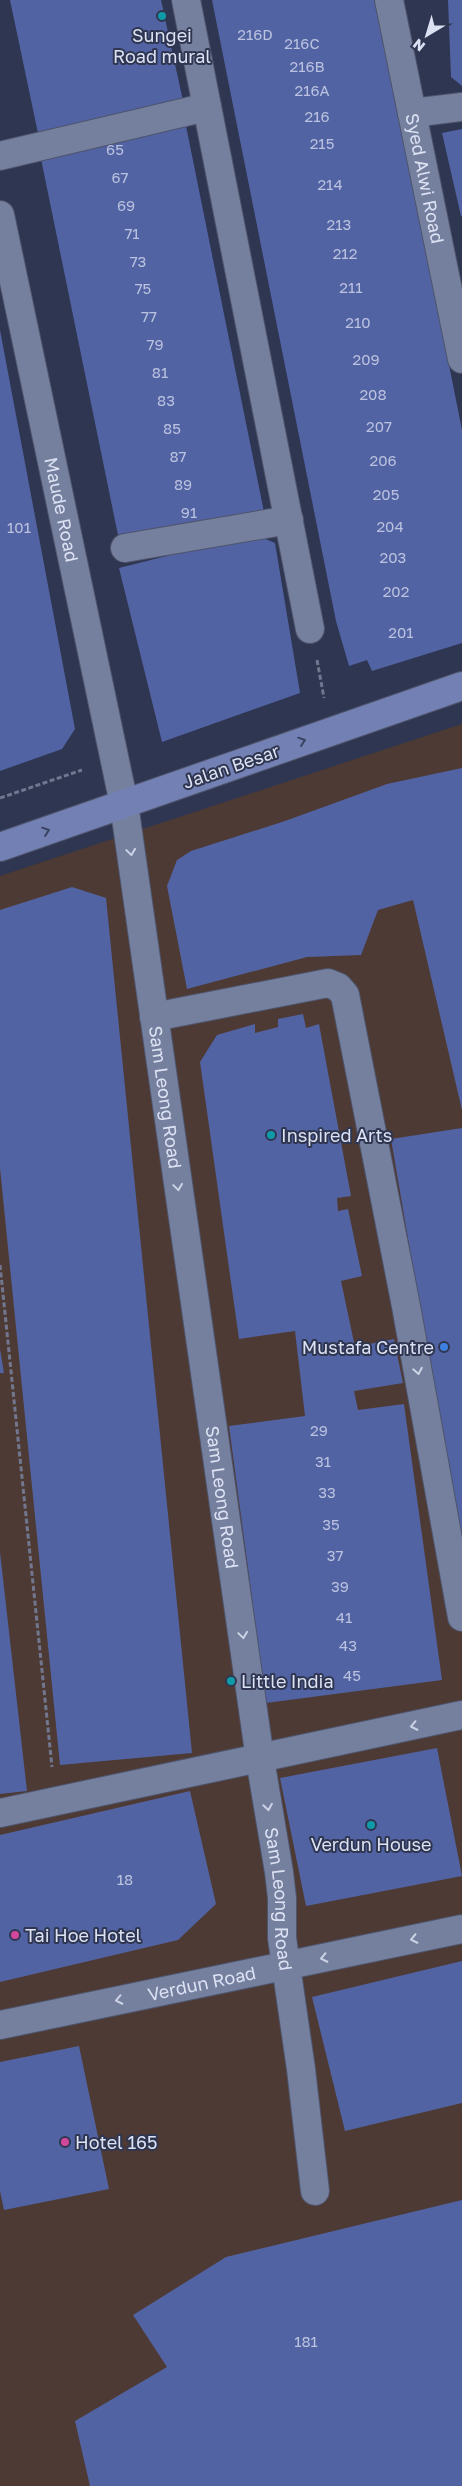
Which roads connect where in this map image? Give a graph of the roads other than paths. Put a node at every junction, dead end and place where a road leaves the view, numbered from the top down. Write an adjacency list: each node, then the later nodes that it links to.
1 (186, 0): 3 (street)
2 (390, 0): 5 (street, Syed Alwi Road)
3 (207, 107): 6 (street); 10 (street)
4 (462, 107): 5 (street)
5 (412, 113): 9 (street, Syed Alwi Road)
6 (0, 156)
7 (0, 215): 8 (street, Maude Road)
8 (5, 268): 14 (street, Maude Road)
9 (462, 359)
10 (289, 520): 11 (street); 12 (street)
11 (125, 548)
12 (310, 629)
13 (462, 686): 14 (main road, Jalan Besar, one-way to 13)
14 (124, 804): 15 (main road, Jalan Besar, one-way to 14); 16 (street, Sam Leong Road, one-way to 16)
15 (0, 847)
16 (154, 1017): 17 (street, one-way to 17); 19 (street, Sam Leong Road, one-way to 19)
17 (462, 1617)
18 (462, 1715): 19 (street, one-way to 19)
19 (260, 1759): 20 (street); 22 (street, Sam Leong Road, one-way to 22)
20 (0, 1813)
21 (462, 1929): 22 (street, Verdun Road, one-way to 22)
22 (287, 1966): 23 (street, Verdun Road, one-way to 23); 24 (street, Sam Leong Road)
23 (0, 2025)
24 (315, 2191)

